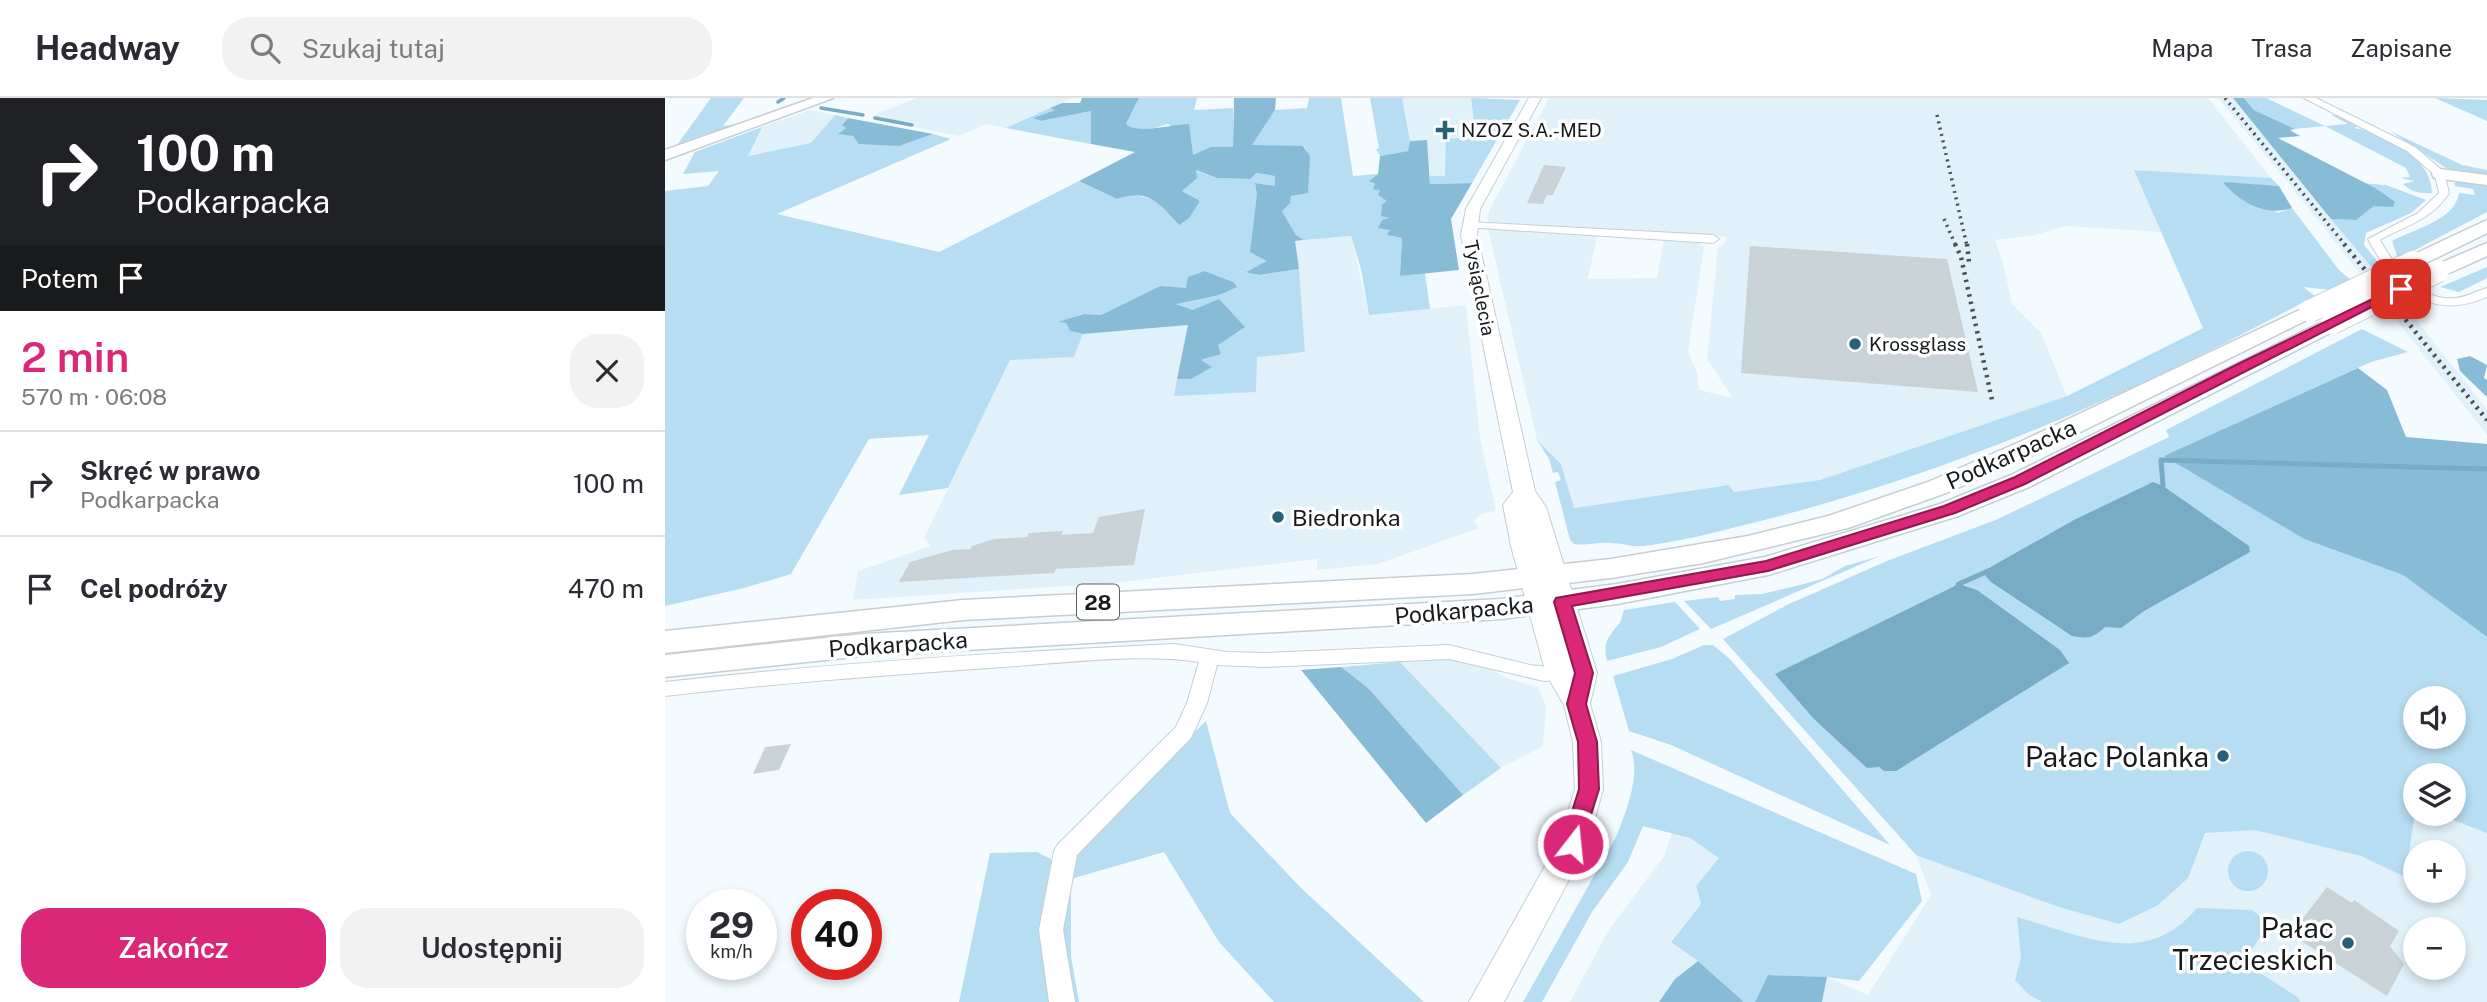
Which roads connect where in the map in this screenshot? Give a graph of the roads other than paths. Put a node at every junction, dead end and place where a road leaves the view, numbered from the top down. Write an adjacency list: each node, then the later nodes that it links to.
1 (826, 98): 5 (main road)
2 (1517, 98): 4 (street)
3 (2309, 98): 6 (street)
4 (1535, 99): 8 (street, Tysiąclecia)
5 (665, 155)
6 (2440, 174): 7 (main road); 12 (street)
7 (2487, 180)
8 (1469, 225): 10 (street); 14 (street, Tysiąclecia)
9 (2487, 226): 13 (main road, Podkarpacka / 28, bridge)
10 (1713, 239)
11 (2487, 249): 13 (main road, Podkarpacka / 28, bridge)
12 (2487, 292)
13 (2321, 317): 14 (main road, Podkarpacka / 28)
14 (1547, 590): 15 (main road, Podkarpacka / 28); 17 (main road, Podkarpacka / 28); 18 (street); 20 (street)
15 (665, 642)
16 (1210, 656): 18 (street); 19 (street); 21 (street)
17 (665, 666)
18 (1559, 674): 20 (street)
19 (665, 689)
20 (1577, 704): 22 (street)
21 (1062, 1002)
22 (1486, 1002)

